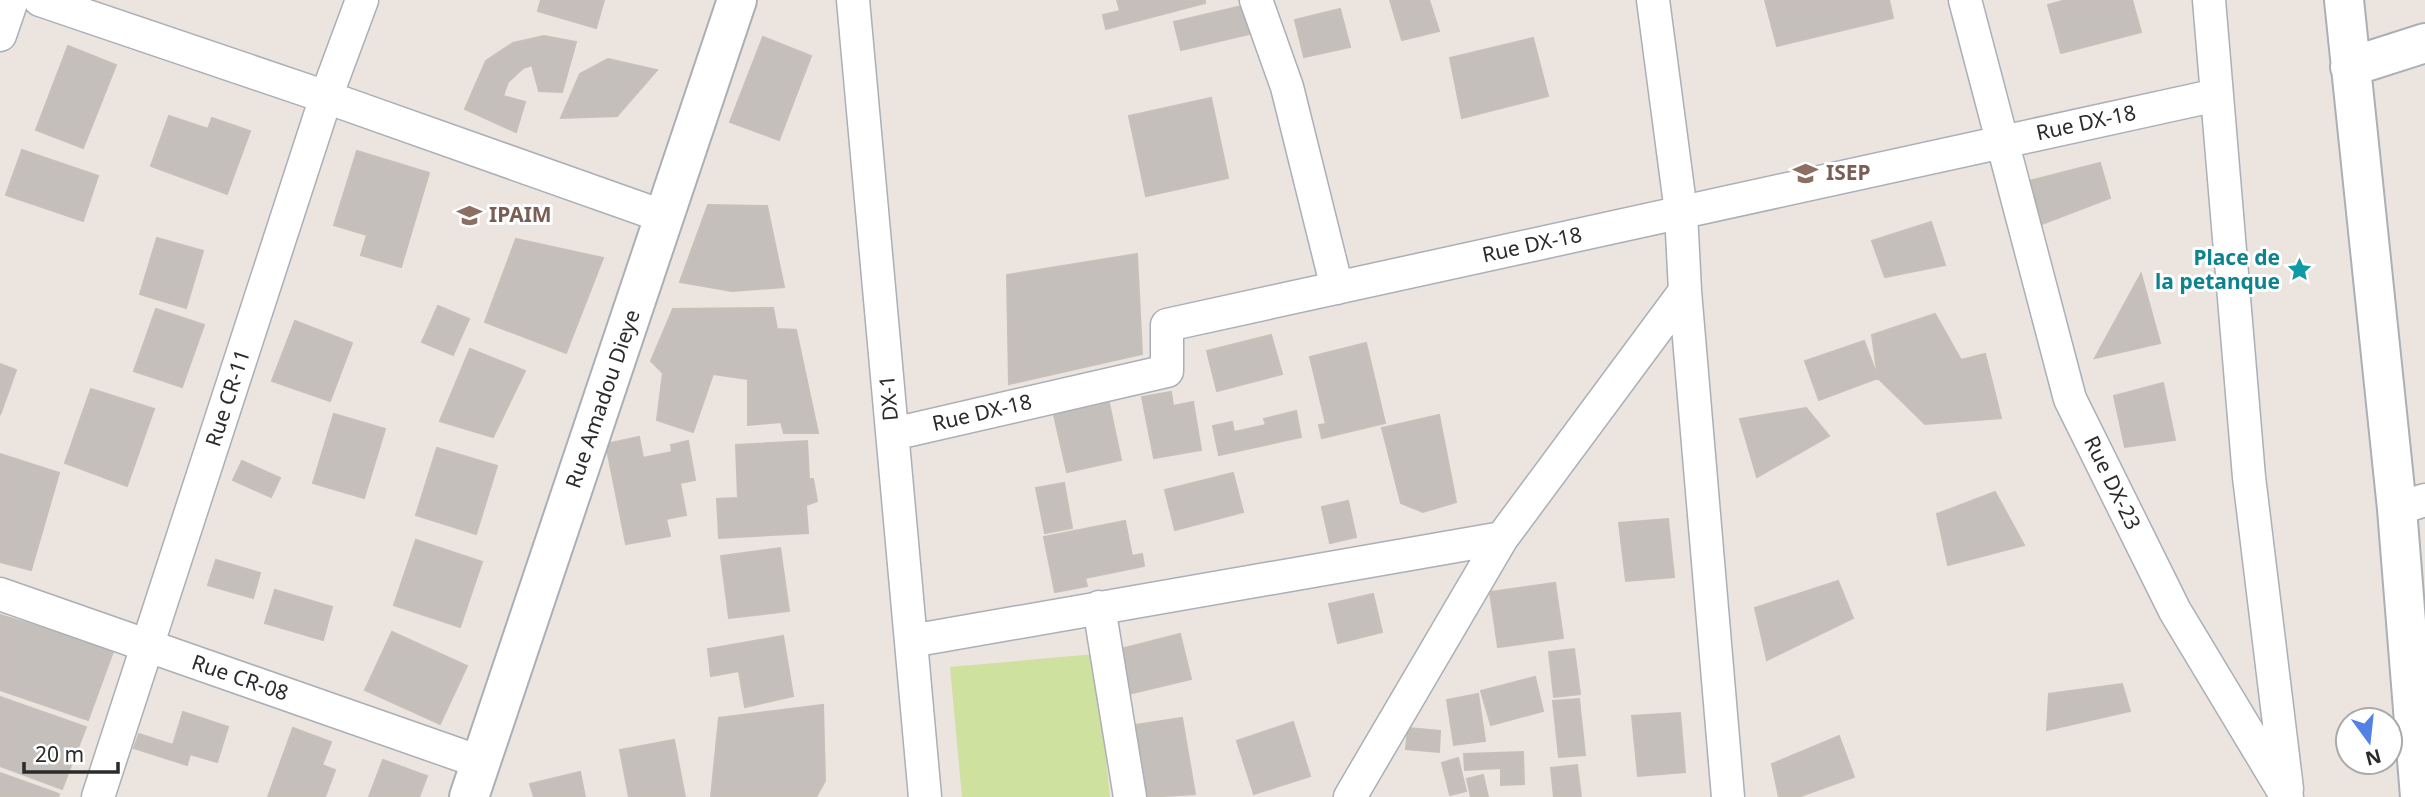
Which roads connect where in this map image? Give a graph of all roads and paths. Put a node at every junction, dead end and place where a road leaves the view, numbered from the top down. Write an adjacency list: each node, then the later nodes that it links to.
1 (12, 0): 11 (street)
2 (40, 0): 15 (street)
3 (362, 0): 15 (street, Rue CR-11)
4 (737, 0): 18 (street, Rue Amadou Dieye)
5 (853, 0): 21 (street, DX-1)
6 (1256, 0): 19 (street)
7 (1653, 0): 17 (street)
8 (1965, 0): 16 (street, Rue DX-23)
9 (2209, 0): 14 (street)
10 (2344, 0): 13 (street)
11 (0, 35)
12 (2425, 43): 13 (street)
13 (2350, 67): 22 (street)
14 (2217, 95): 16 (street, Rue DX-18); 34 (street)
15 (326, 97): 18 (street); 27 (street, Rue CR-11)
16 (2002, 142): 17 (street, Rue DX-18); 34 (street, Rue DX-23)
17 (1681, 212): 19 (street, Rue DX-18); 20 (street)
18 (665, 217): 28 (street, Rue Amadou Dieye)
19 (1336, 288): 21 (street, Rue DX-18)
20 (1685, 291): 23 (street); 33 (street)
21 (892, 433): 26 (street, DX-1)
22 (2411, 504): 35 (street)
23 (1502, 538): 25 (street); 32 (street)
24 (0, 594): 27 (street, Rue CR-08)
25 (1099, 607): 26 (street); 31 (street)
26 (911, 641): 30 (street, DX-1)
27 (148, 646): 28 (street, Rue CR-08); 29 (street, Rue CR-11)
28 (475, 779)
29 (98, 797)
30 (925, 797)
31 (1130, 797)
32 (1350, 797)
33 (1728, 797)
34 (2287, 797)
35 (2420, 797)

